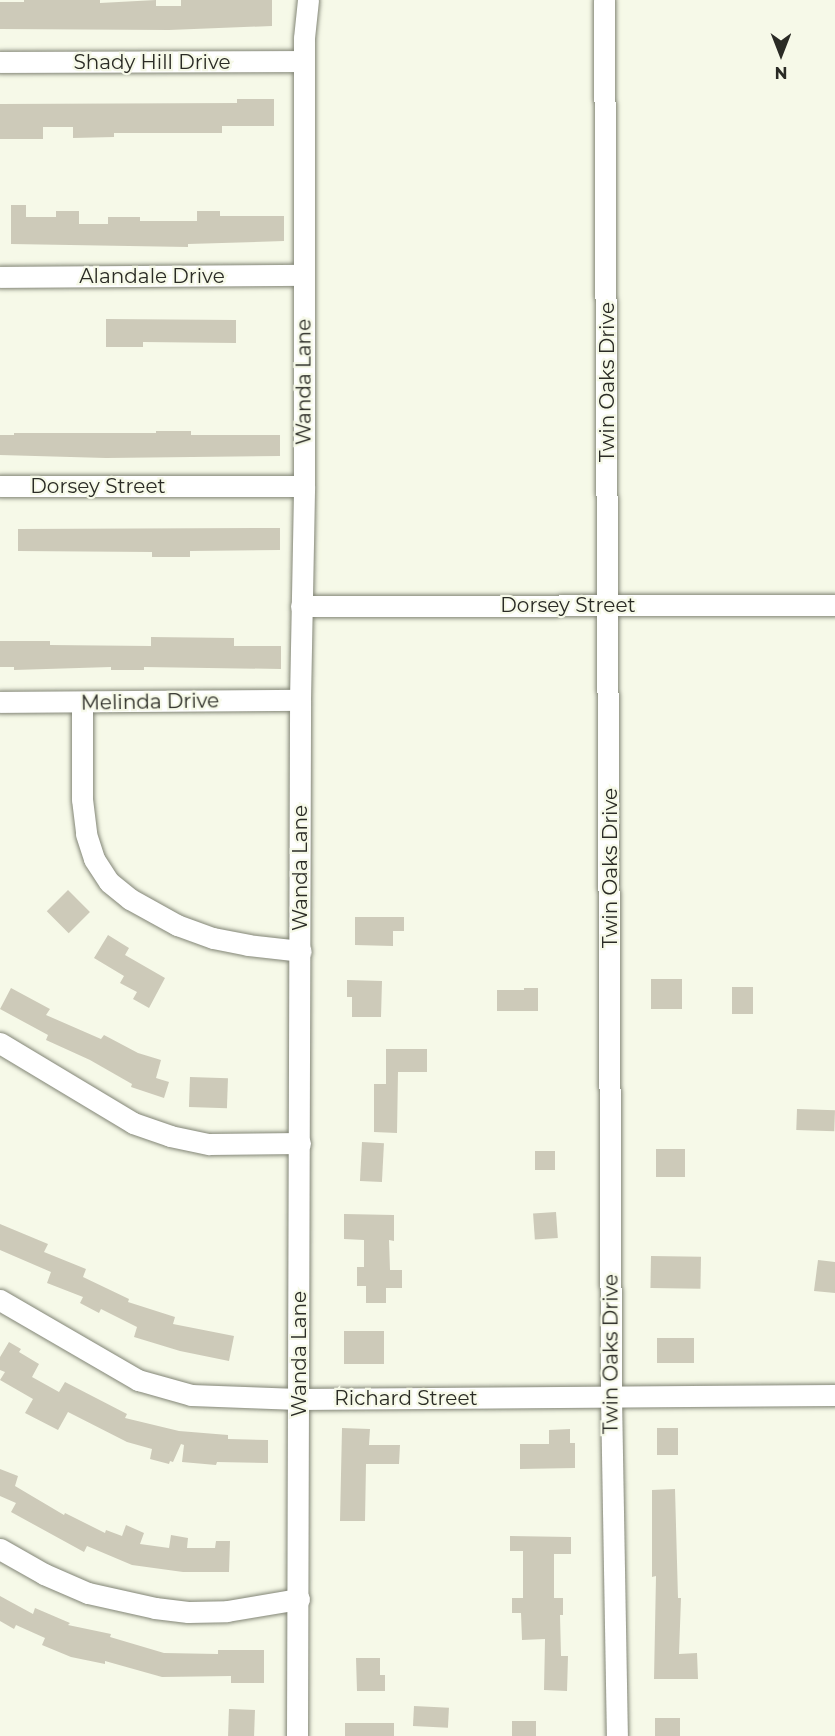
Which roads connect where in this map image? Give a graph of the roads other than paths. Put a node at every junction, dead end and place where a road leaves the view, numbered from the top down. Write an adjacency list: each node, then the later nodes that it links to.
1 (308, 0): 3 (street, Wanda Lane)
2 (604, 0): 9 (street, Twin Oaks Drive)
3 (304, 61): 4 (street, Shady Hill Drive); 5 (street, Wanda Lane)
4 (0, 62)
5 (304, 275): 6 (street, Alandale Drive); 8 (street, Wanda Lane)
6 (0, 277)
7 (0, 486): 8 (street, Dorsey Street)
8 (304, 486): 11 (street, Wanda Lane)
9 (609, 605): 10 (street, Dorsey Street); 11 (street, Dorsey Street); 20 (street, Twin Oaks Drive)
10 (835, 605)
11 (301, 606): 12 (street, Wanda Lane)
12 (300, 700): 14 (street, Melinda Drive); 15 (street, Wanda Lane)
13 (0, 702): 14 (street, Melinda Drive)
14 (82, 702): 15 (street)
15 (301, 951): 17 (street, Wanda Lane)
16 (0, 1043): 17 (street)
17 (300, 1143): 21 (street, Wanda Lane)
18 (0, 1300): 21 (street, Richard Street)
19 (835, 1395): 20 (street, Richard Street)
20 (611, 1397): 21 (street, Richard Street); 25 (street, Twin Oaks Drive)
21 (298, 1399): 23 (street, Wanda Lane)
22 (0, 1549): 23 (street)
23 (299, 1599): 24 (street, Wanda Lane)
24 (297, 1736)
25 (617, 1736)

